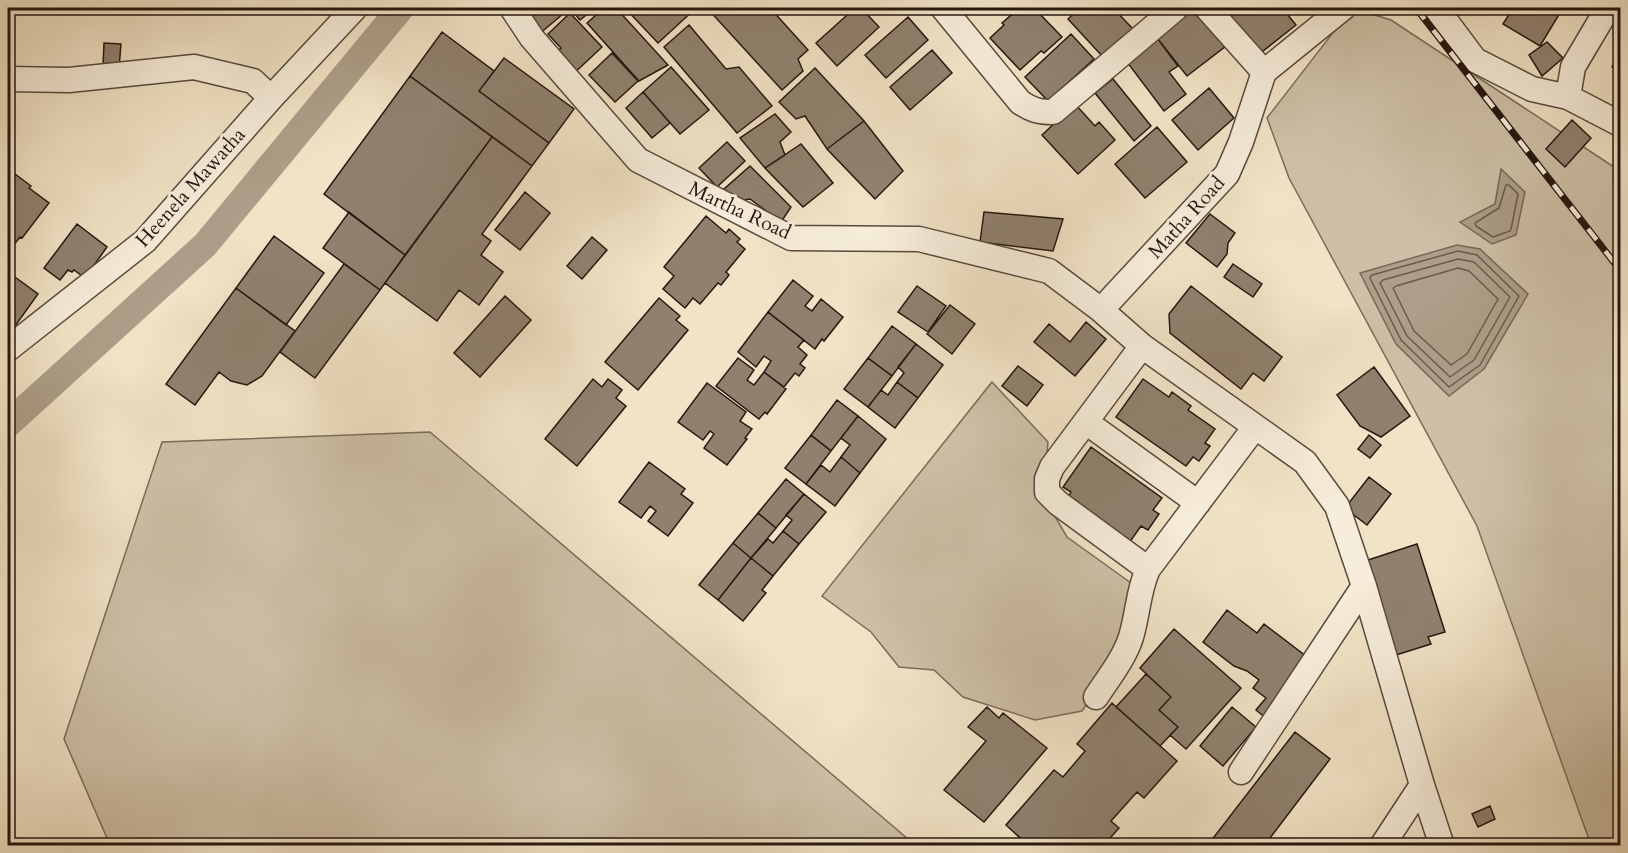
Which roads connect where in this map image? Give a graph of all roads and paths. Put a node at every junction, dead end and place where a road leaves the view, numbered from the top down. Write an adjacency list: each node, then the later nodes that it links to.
1 (355, 8): 12 (street, Heenela Mawatha)
2 (512, 8): 14 (street, Martha Road)
3 (943, 8): 8 (street)
4 (1208, 8): 9 (street)
5 (1343, 8): 9 (street)
6 (1436, 8): 11 (street)
7 (1608, 8): 11 (street)
8 (1170, 9)
9 (1264, 72): 14 (street, Matha Road)
10 (8, 79): 12 (street)
11 (1568, 97): 13 (street)
12 (270, 98): 16 (street, Heenela Mawatha)
13 (1620, 124)
14 (1101, 310): 15 (street, Martha Road)
15 (1142, 346): 17 (street); 18 (street, Martha Road)
16 (8, 349)
17 (1086, 422): 19 (street); 20 (street)
18 (1256, 427): 19 (street); 21 (street, Martha Road)
19 (1198, 502): 20 (street)
20 (1148, 569): 22 (street)
21 (1364, 585): 23 (street); 24 (street, Martha Road)
22 (1096, 697)
23 (1241, 772)
24 (1422, 785): 25 (street); 26 (street, Martha Road)
25 (1383, 846)
26 (1442, 846)

